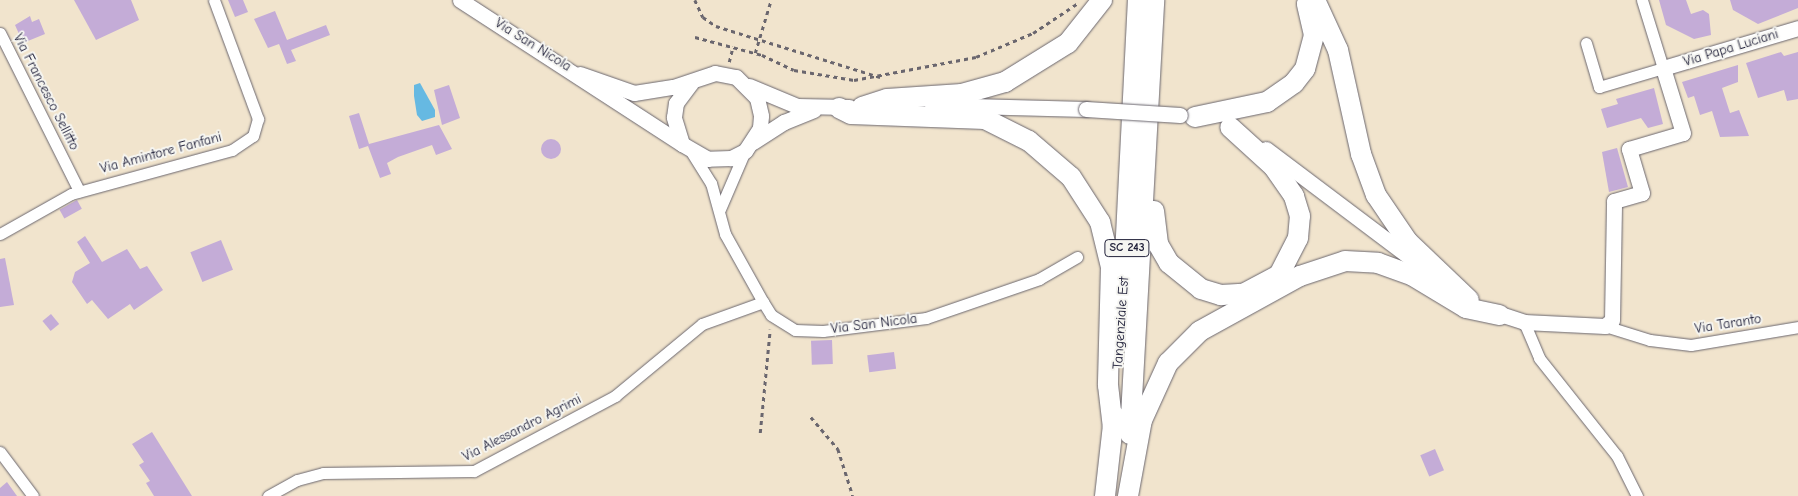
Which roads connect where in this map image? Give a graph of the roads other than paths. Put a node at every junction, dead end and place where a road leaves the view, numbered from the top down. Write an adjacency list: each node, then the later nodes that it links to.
1 (214, 0): 25 (street, Via Amintore Fanfani)
2 (460, 0): 14 (street, Via San Nicola)
3 (1102, 0): 18 (highway)
4 (1138, 0): 35 (highway, Tangenziale Est / SC 243)
5 (1154, 0): 15 (highway, Tangenziale Est / SC 243)
6 (1163, 0): 15 (highway)
7 (1305, 0): 20 (highway)
8 (1315, 0): 29 (highway)
9 (1642, 0): 13 (street)
10 (1798, 28): 13 (street, Via Papa Luciani)
11 (0, 33): 25 (street, Via Francesco Sellitto)
12 (1586, 43): 13 (street)
13 (1663, 68): 33 (street)
14 (580, 74): 16 (street, Via San Nicola); 24 (street, Via San Nicola)
15 (1151, 76): 22 (highway, Tangenziale Est / SC 243)
16 (691, 82): 17 (street, Via San Nicola); 24 (street, Via San Nicola)
17 (749, 86): 19 (street); 23 (street)
18 (862, 107): 19 (street); 20 (street, bridge)
19 (830, 108): 23 (street, Via San Nicola); 35 (highway)
20 (1187, 116): 21 (street)
21 (1230, 127): 22 (highway); 29 (street)
22 (1149, 139): 40 (highway, Tangenziale Est / SC 243)
23 (748, 147): 24 (street, Via San Nicola); 26 (street)
24 (687, 148): 26 (street, Via San Nicola)
25 (79, 191): 27 (street, Via Amintore Fanfani)
26 (719, 221): 30 (street, Via San Nicola)
27 (0, 234)
28 (1077, 257): 30 (street, Via San Nicola)
29 (1469, 300): 31 (street)
30 (763, 302): 38 (street, Via Alessandro Agrimi)
31 (1499, 315): 32 (street); 41 (highway)
32 (1524, 322): 33 (street); 42 (street)
33 (1605, 326): 34 (street, Via Taranto)
34 (1798, 327)
35 (1113, 428): 39 (highway, Tangenziale Est / SC 243)
36 (0, 452): 37 (street)
37 (33, 496)
38 (268, 496)
39 (1105, 496)
40 (1122, 496)
41 (1128, 496)
42 (1637, 496)

